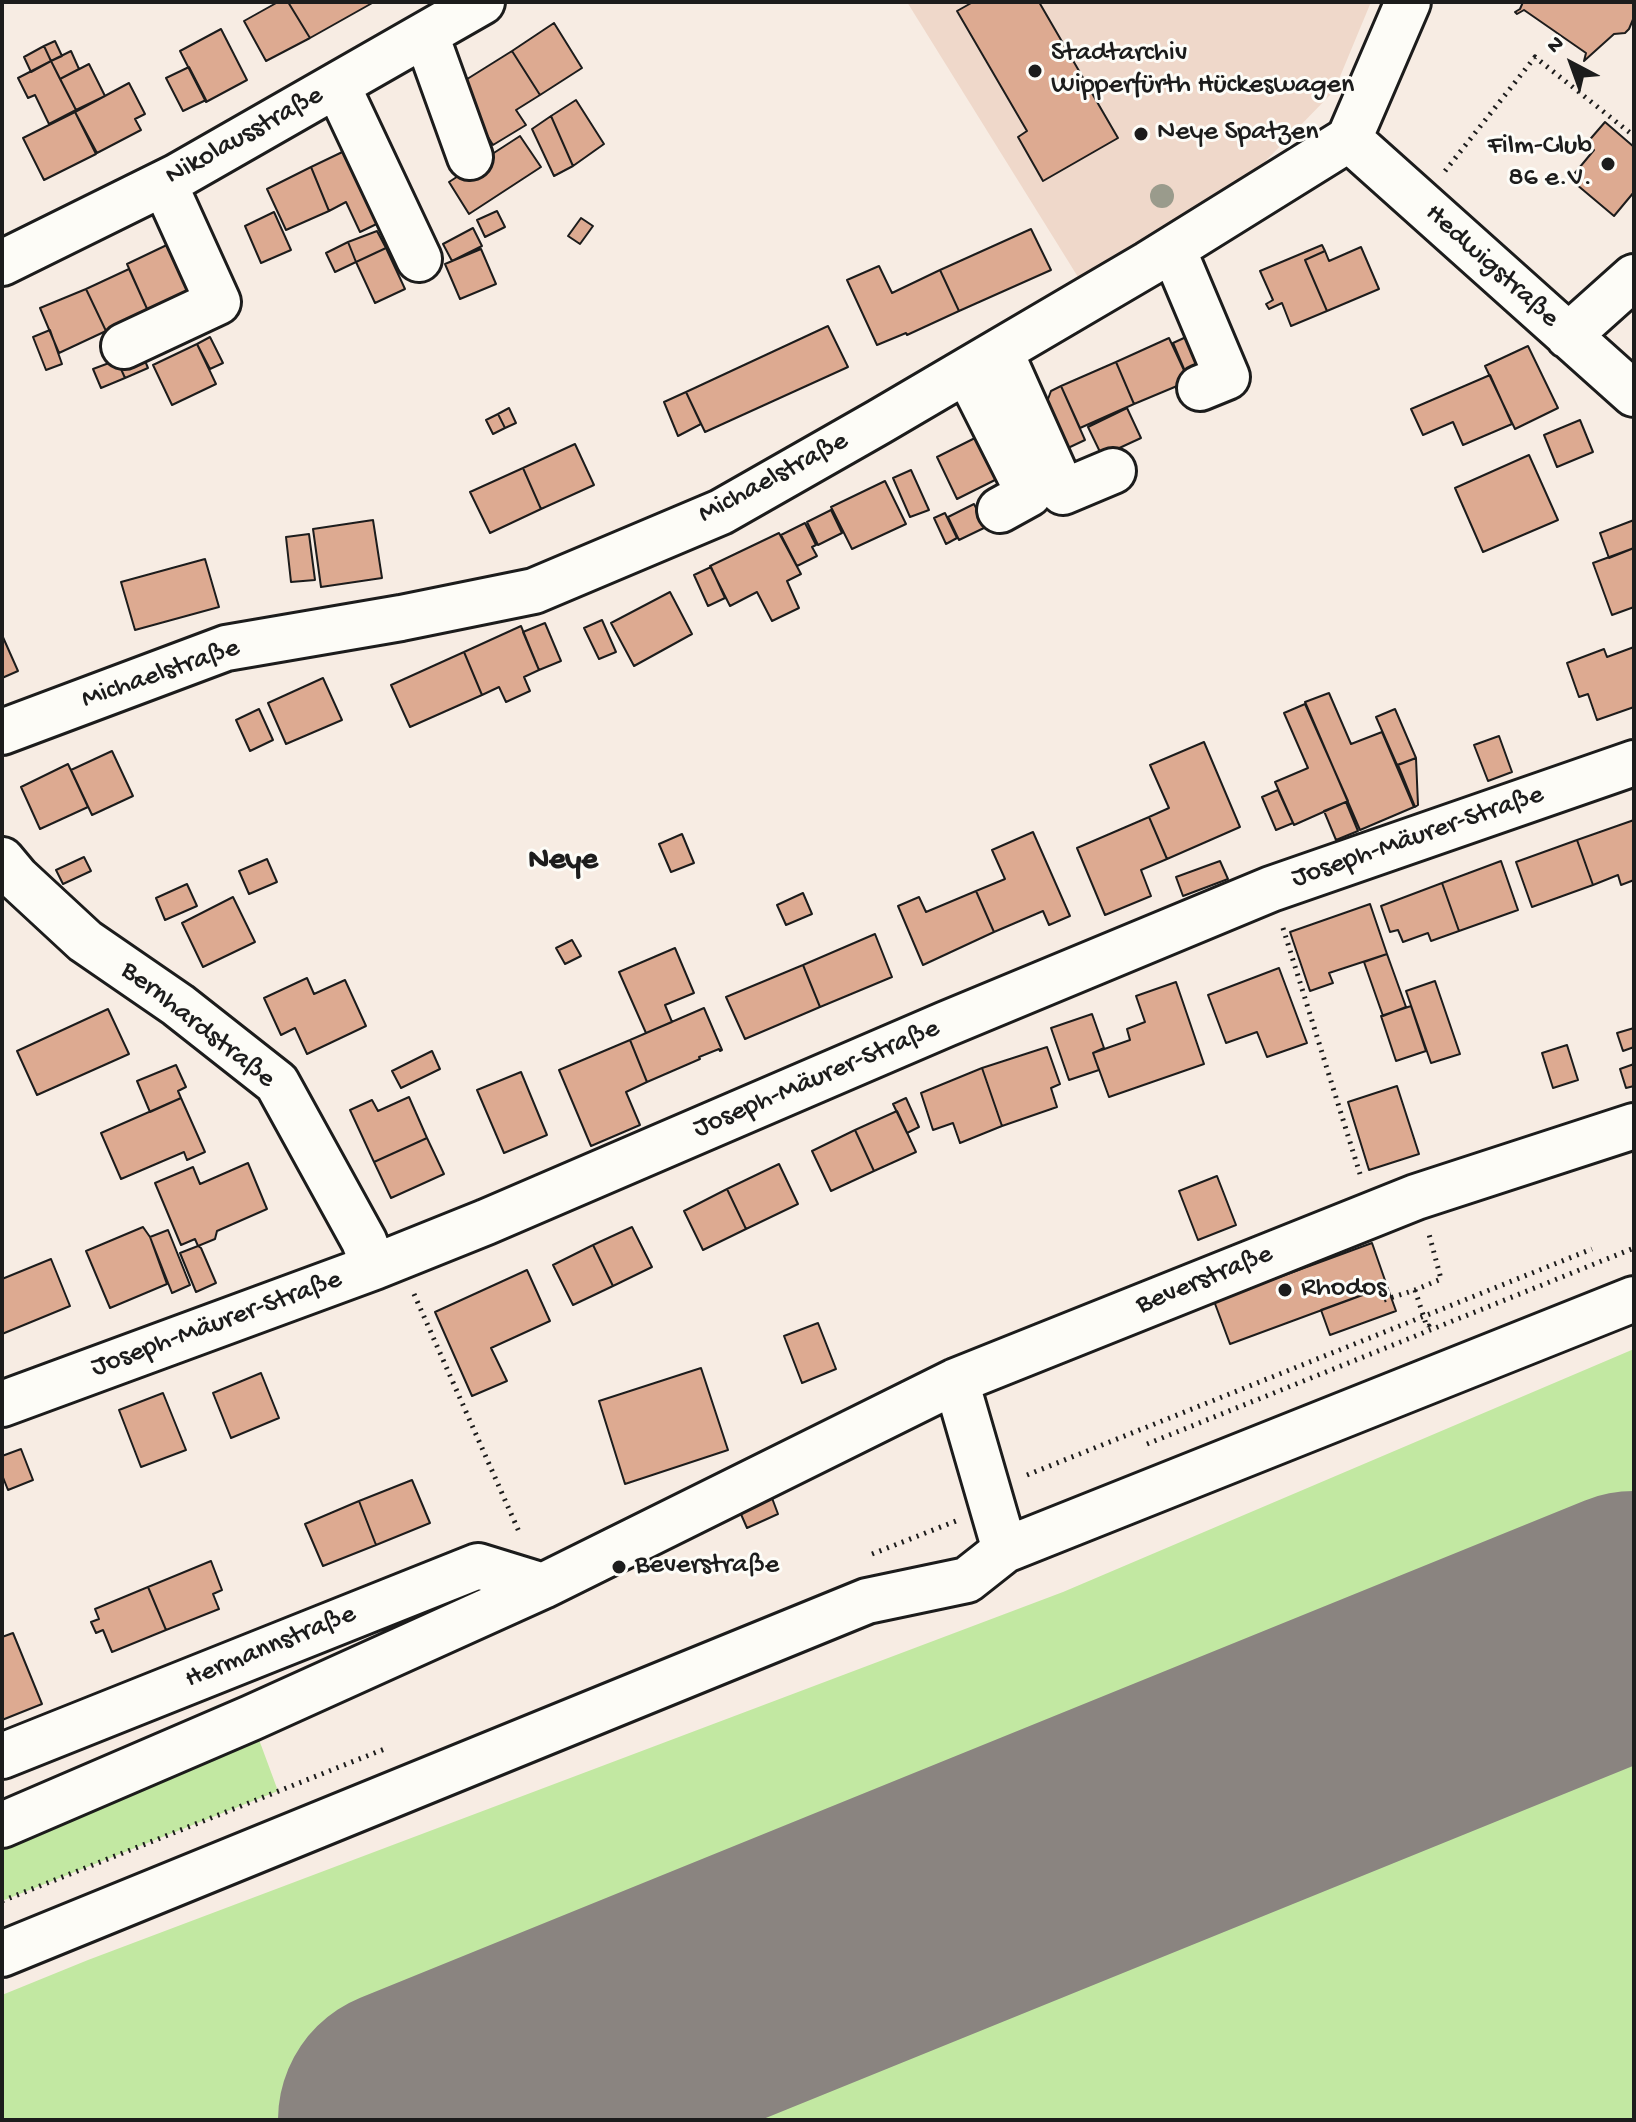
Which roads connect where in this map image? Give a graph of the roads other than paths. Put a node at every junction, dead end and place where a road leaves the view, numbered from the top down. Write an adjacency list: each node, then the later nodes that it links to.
1 (482, 2): 3 (street, Nikolausstraße)
2 (1408, 2): 5 (street)
3 (426, 35): 4 (street, Nikolausstraße); 6 (street)
4 (337, 85): 7 (street, Nikolausstraße); 9 (street)
5 (1349, 139): 8 (street, Michaelstraße); 12 (street, Hedwigstraße)
6 (470, 157)
7 (164, 183): 10 (street, Nikolausstraße); 13 (street)
8 (1173, 249): 14 (street, Michaelstraße); 15 (street)
9 (419, 259)
10 (2, 263)
11 (1634, 277): 12 (street)
12 (1568, 336): 16 (street, Hedwigstraße)
13 (124, 346)
14 (983, 361): 17 (street); 18 (street); 19 (street, Michaelstraße)
15 (1200, 388)
16 (1634, 394)
17 (1113, 471)
18 (1000, 510)
19 (2, 732)
20 (1634, 763): 23 (street, Joseph-Mäurer-Straße)
21 (2, 860): 23 (street, Bernhardstraße)
22 (1634, 1126): 25 (street, Beverstraße)
23 (386, 1262): 26 (street, Joseph-Mäurer-Straße)
24 (1634, 1299): 27 (street)
25 (956, 1381): 27 (street); 28 (street, Beverstraße)
26 (2, 1404)
27 (1005, 1550): 31 (street)
28 (543, 1586): 29 (street, Hermannstraße); 30 (street, Beverstraße)
29 (2, 1756)
30 (2, 1825)
31 (2, 1954)

